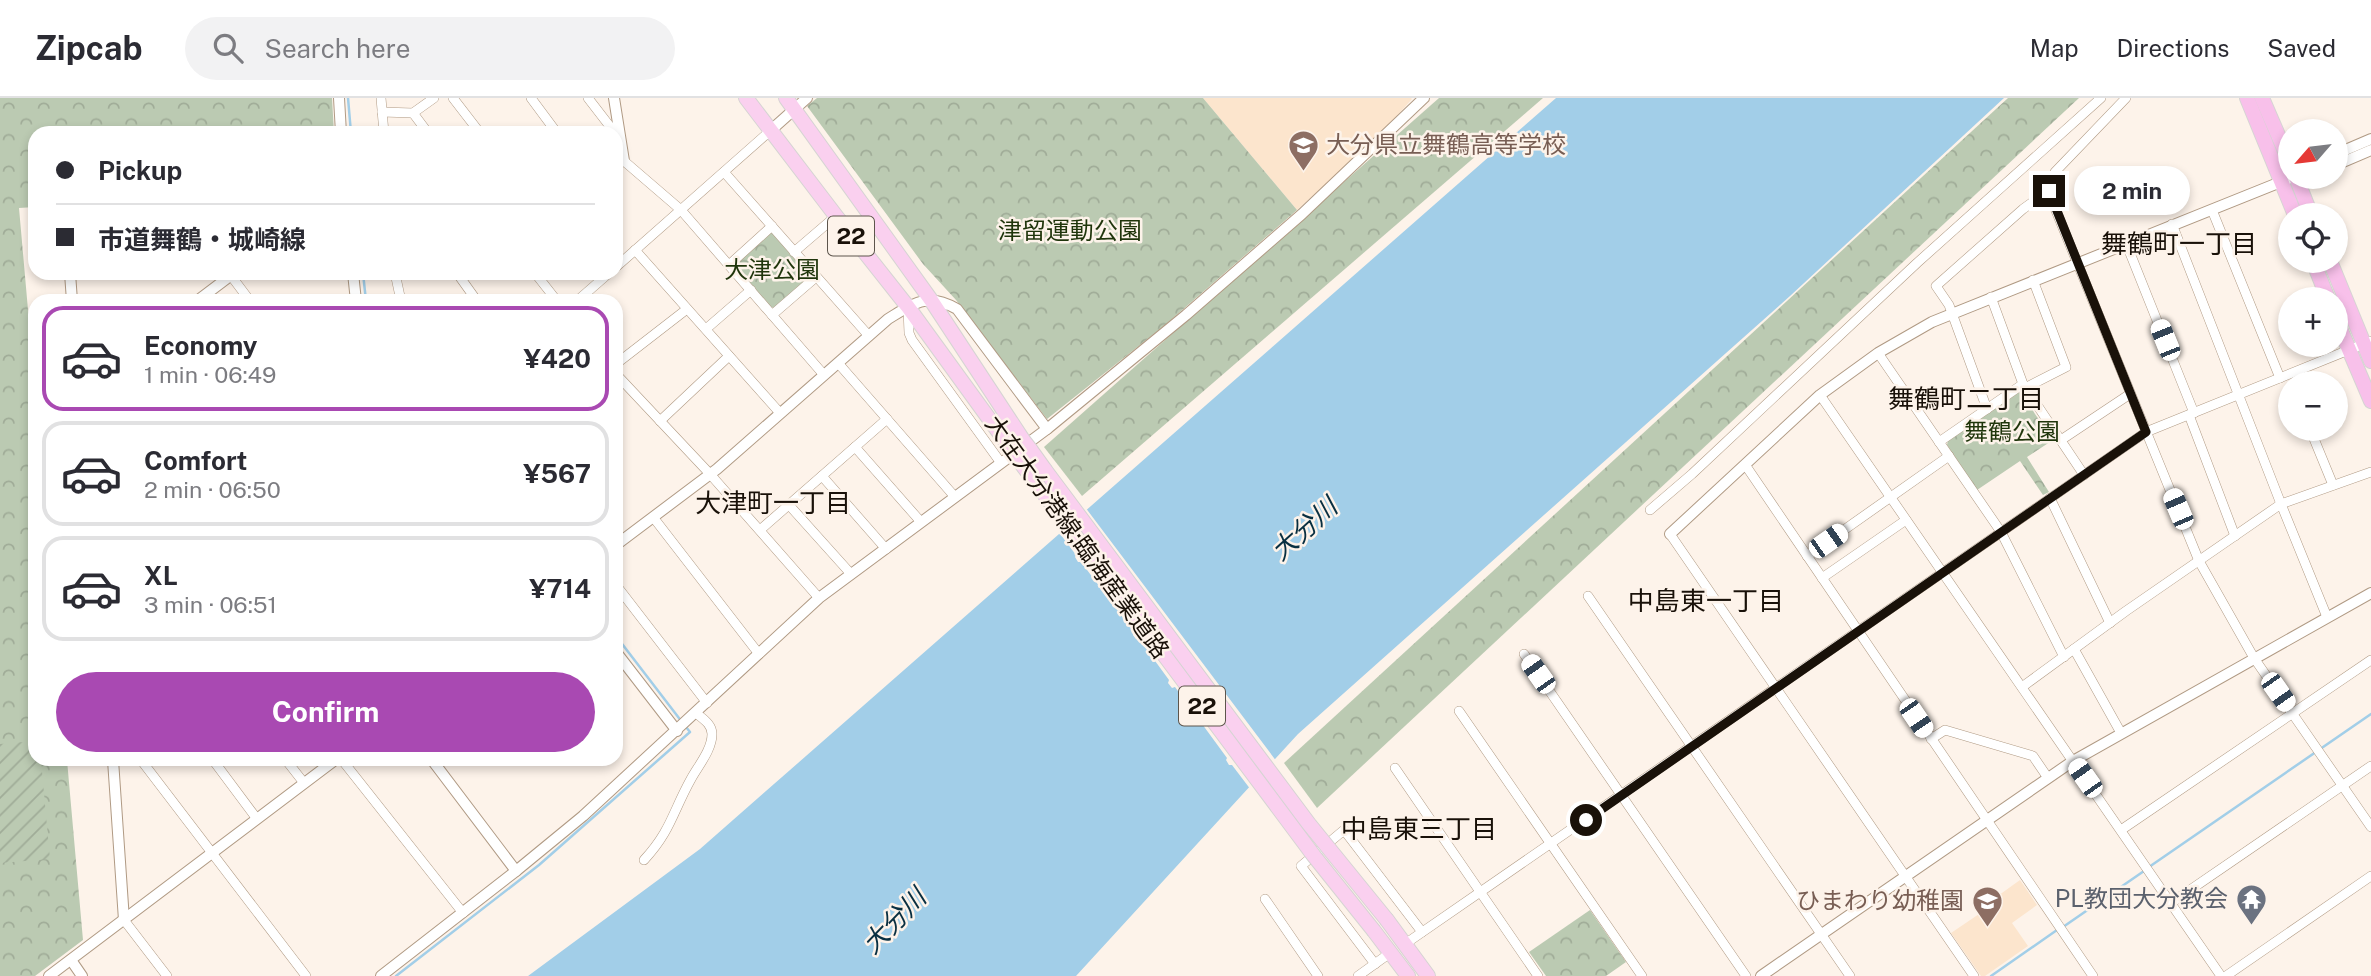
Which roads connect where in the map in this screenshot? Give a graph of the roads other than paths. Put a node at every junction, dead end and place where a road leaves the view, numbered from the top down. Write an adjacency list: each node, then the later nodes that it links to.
1 (339, 98): 18 (street)
2 (381, 98): 16 (street)
3 (434, 98): 17 (street)
4 (453, 98): 21 (street)
5 (531, 98): 22 (street)
6 (589, 98): 23 (street)
7 (614, 98): 24 (street)
8 (746, 98): 25 (main road, 大在大分港線;臨海産業道路 / 22)
9 (807, 98): 15 (street)
10 (1424, 98): 87 (street)
11 (2101, 98): 108 (street)
12 (2126, 98): 35 (street)
13 (2247, 98): 30 (highway)
14 (2262, 98): 26 (highway)
15 (790, 104): 25 (street); 58 (main road, 大在大分港線;臨海産業道路 / 22)
16 (382, 112): 17 (street); 19 (street)
17 (413, 113): 20 (street)
18 (341, 126)
19 (383, 126)
20 (423, 126)
21 (475, 126)
22 (552, 126)
23 (610, 126)
24 (617, 126)
25 (771, 131): 33 (street); 38 (main road, 大在大分港線;臨海産業道路 / 22)
26 (2278, 135)
27 (2371, 139): 28 (street)
28 (2348, 149)
29 (2371, 150): 31 (street)
30 (2278, 153)
31 (2348, 160)
32 (623, 164): 37 (street)
33 (724, 172): 37 (street); 40 (street)
34 (2278, 183): 36 (street)
35 (2049, 191): 45 (street); 61 (street)
36 (2213, 209): 39 (street); 72 (street)
37 (681, 210): 42 (street); 46 (street)
38 (836, 216): 43 (street); 59 (main road, 大在大分港線;臨海産業道路 / 22)
39 (2172, 224): 41 (street); 80 (street)
40 (772, 226): 43 (street); 46 (street)
41 (2126, 243): 45 (street); 84 (street)
42 (635, 250): 44 (street); 60 (street)
43 (794, 252): 48 (street)
44 (623, 261)
45 (2076, 262): 52 (street); 78 (street)
46 (729, 265): 53 (street)
47 (2335, 273): 65 (highway)
48 (816, 276): 62 (street); 64 (street)
49 (223, 280): 54 (street)
50 (540, 280): 55 (street)
51 (594, 280): 56 (street)
52 (2033, 280): 57 (street); 77 (street)
53 (751, 290): 62 (street); 63 (street)
54 (206, 294)
55 (552, 294)
56 (583, 294)
57 (1991, 297): 61 (street); 77 (street)
58 (932, 300): 59 (street); 87 (street); 93 (main road, 大在大分港線;臨海産業道路 / 22)
59 (908, 307): 64 (street); 93 (main road, 大在大分港線;臨海産業道路 / 22); 95 (street)
60 (687, 309): 63 (street); 69 (street)
61 (1951, 313): 67 (street); 82 (street)
62 (772, 315): 74 (street)
63 (706, 329): 68 (street)
64 (869, 336): 71 (street)
65 (2367, 342): 66 (street); 70 (highway)
66 (2349, 350): 73 (street); 81 (highway)
67 (1878, 353): 79 (street); 91 (street)
68 (729, 356): 83 (street); 86 (street)
69 (623, 359)
70 (2371, 361)
71 (838, 363): 74 (street); 85 (street)
72 (2284, 371)
73 (2304, 371)
74 (824, 374): 83 (street)
75 (623, 381): 86 (street)
76 (2278, 382): 80 (street)
77 (2024, 386): 82 (street); 89 (street)
78 (2130, 394): 88 (street); 89 (street)
79 (1820, 395): 96 (street); 104 (street)
80 (2238, 395): 84 (street); 106 (street)
81 (2371, 401)
82 (1987, 409): 91 (street)
83 (780, 413): 98 (street)
84 (2191, 414): 88 (street); 115 (street)
85 (887, 419): 92 (street); 103 (street)
86 (660, 421): 98 (street)
87 (1047, 429): 95 (street)
88 (2146, 432): 100 (street); 119 (street)
89 (2061, 440): 100 (street)
90 (2315, 441): 102 (street)
91 (1939, 442): 94 (street)
92 (855, 447): 101 (street); 111 (street)
93 (1020, 449): 99 (main road, 大在大分港線;臨海産業道路 / 22)
94 (1949, 456): 104 (street); 113 (street)
95 (1001, 463): 103 (street)
96 (1746, 466): 114 (street); 118 (street)
97 (2371, 472): 102 (street)
98 (710, 474): 109 (street); 112 (street)
99 (1039, 474): 177 (main road, 大在大分港線;臨海産業道路 / 22, bridge); 178 (main road, 大在大分港線;臨海産業道路 / 22, bridge)
100 (2084, 475): 105 (street)
101 (822, 476): 107 (street); 117 (street)
102 (2333, 485): 106 (street)
103 (956, 497): 111 (street)
104 (1891, 497): 110 (street); 118 (street)
105 (2050, 498): 113 (street); 128 (street)
106 (2281, 504): 115 (street); 127 (street)
107 (789, 505): 112 (street); 121 (street)
108 (1650, 510)
109 (653, 517): 116 (street); 131 (street)
110 (1906, 520): 120 (street); 122 (street)
111 (921, 523): 117 (street)
112 (760, 530): 126 (street)
113 (2001, 532): 120 (street); 133 (street)
114 (1670, 534): 138 (street)
115 (2235, 536): 119 (street)
116 (623, 540)
117 (886, 549): 121 (street)
118 (1807, 556): 122 (street)
119 (2199, 561): 128 (street); 134 (street)
120 (1943, 573): 129 (street); 137 (street)
121 (851, 574): 126 (street)
122 (1822, 578): 129 (street)
123 (2371, 593): 127 (street)
124 (623, 594): 139 (street)
125 (1588, 596): 145 (street)
126 (819, 598): 131 (street)
127 (2328, 617): 134 (street)
128 (2109, 623): 130 (street)
129 (1858, 632): 138 (street); 144 (street)
130 (2074, 649): 133 (street); 143 (street)
131 (759, 654): 139 (street)
132 (1524, 654): 159 (street)
133 (2064, 657): 137 (street)
134 (2254, 658): 141 (street); 143 (street)
135 (623, 659): 142 (street)
136 (2371, 660): 141 (street)
137 (2022, 687): 146 (street)
138 (1776, 688): 145 (street); 168 (street)
139 (707, 704): 142 (street)
140 (1459, 711): 164 (street)
141 (2293, 714): 158 (street); 163 (street)
142 (685, 724): 166 (street); 167 (street)
143 (2121, 733): 146 (street)
144 (1931, 739): 156 (street); 161 (street)
145 (1692, 747): 159 (street); 176 (street)
146 (2073, 761): 156 (street); 163 (street)
147 (113, 766): 174 (street)
148 (146, 766): 165 (street)
149 (217, 766): 160 (street)
150 (291, 766): 157 (street)
151 (327, 766): 157 (street)
152 (347, 766): 173 (street)
153 (437, 766): 167 (street)
154 (2371, 766): 158 (street)
155 (1395, 768): 170 (street)
156 (2048, 778): 161 (street)
157 (304, 783): 160 (street)
158 (2342, 785): 162 (street); 172 (street)
159 (1621, 795): 164 (street); 192 (street)
160 (257, 819): 165 (street)
161 (1986, 821): 168 (street); 196 (street)
162 (2371, 827)
163 (2121, 830): 172 (street)
164 (1551, 844): 170 (street); 191 (street)
165 (212, 853): 174 (street); 184 (street)
166 (644, 860)
167 (516, 871): 173 (street)
168 (1906, 876): 176 (street); 195 (street)
169 (2371, 876): 197 (street)
170 (1481, 892): 175 (street); 190 (street)
171 (1265, 899): 186 (street)
172 (2171, 903): 197 (street)
173 (463, 913): 185 (street)
174 (124, 920): 179 (street); 183 (street)
175 (1422, 932): 177 (street); 180 (street)
176 (1822, 934): 193 (street); 194 (street)
177 (1405, 944): 189 (main road, 大在大分港線;臨海産業道路 / 22)
178 (1390, 953): 180 (street); 188 (main road, 大在大分港線;臨海産業道路 / 22)
179 (71, 960): 181 (street); 182 (street)
180 (1376, 964): 187 (street)
181 (49, 976)
182 (82, 976)
183 (167, 976)
184 (306, 976)
185 (381, 976)
186 (1318, 976)
187 (1357, 976)
188 (1408, 976)
189 (1428, 976)
190 (1538, 976)
191 (1642, 976)
192 (1745, 976)
193 (1761, 976)
194 (1850, 976)
195 (1974, 976)
196 (2093, 976)
197 (2224, 976)

